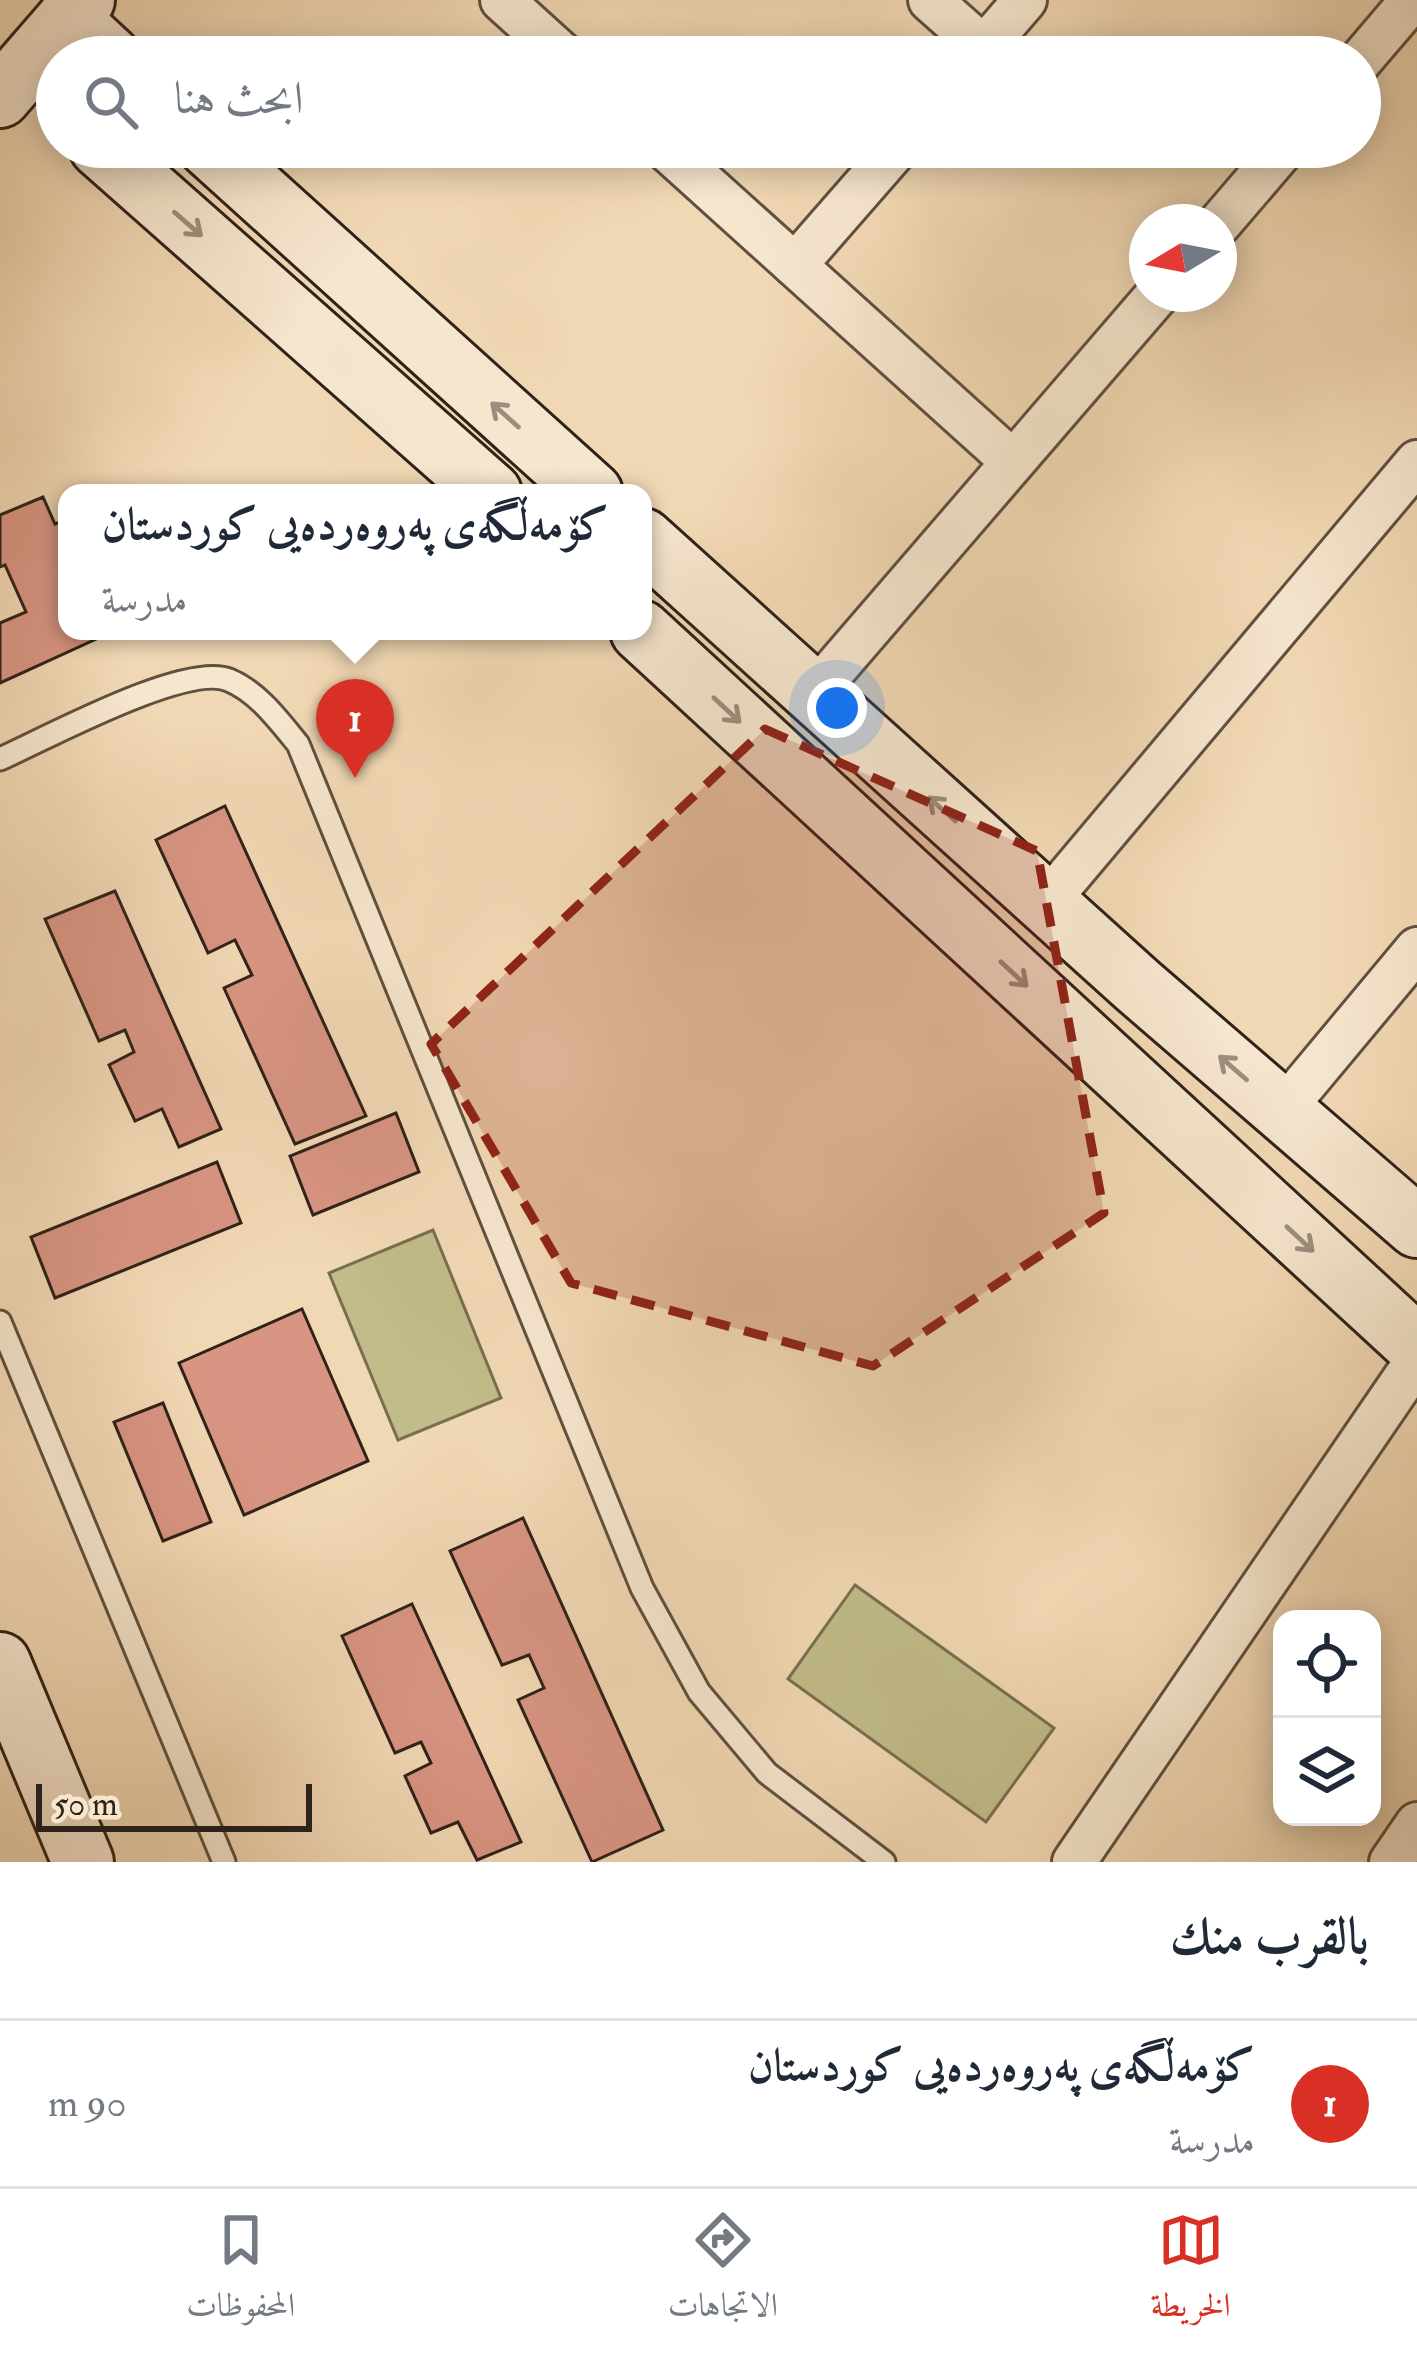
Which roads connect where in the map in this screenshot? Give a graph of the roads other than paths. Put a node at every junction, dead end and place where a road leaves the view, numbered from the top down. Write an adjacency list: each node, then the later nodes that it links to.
1 (502, 0): 5 (street)
2 (930, 0): 6 (street)
3 (1025, 0): 7 (street)
4 (1412, 0): 8 (street)
5 (542, 36)
6 (965, 36)
7 (994, 36)
8 (1381, 36)
9 (124, 168): 19 (street, one-way to 19)
10 (232, 168): 20 (street, one-way to 10)
11 (687, 168): 15 (street)
12 (880, 168): 15 (street)
13 (1268, 168): 14 (street)
14 (1236, 204)
15 (795, 265): 17 (street)
16 (1142, 312): 17 (street)
17 (1013, 462): 23 (street)
18 (1417, 462): 25 (street)
19 (481, 484)
20 (582, 484)
21 (652, 547): 23 (street)
22 (650, 640): 28 (street, one-way to 28)
23 (814, 693): 25 (street, one-way to 23)
24 (0, 759): 38 (lane)
25 (1046, 903): 27 (street)
26 (1417, 949): 29 (street)
27 (1136, 985): 28 (street); 29 (street, one-way to 27)
28 (1088, 1043): 32 (street, one-way to 32)
29 (1282, 1111): 30 (street)
30 (1417, 1227)
31 (0, 1322): 37 (lane)
32 (1417, 1346)
33 (1417, 1360): 39 (street)
34 (0, 1664): 36 (street)
35 (1417, 1824): 40 (street)
36 (83, 1862)
37 (224, 1862)
38 (884, 1862)
39 (1074, 1862)
40 (1391, 1862)

